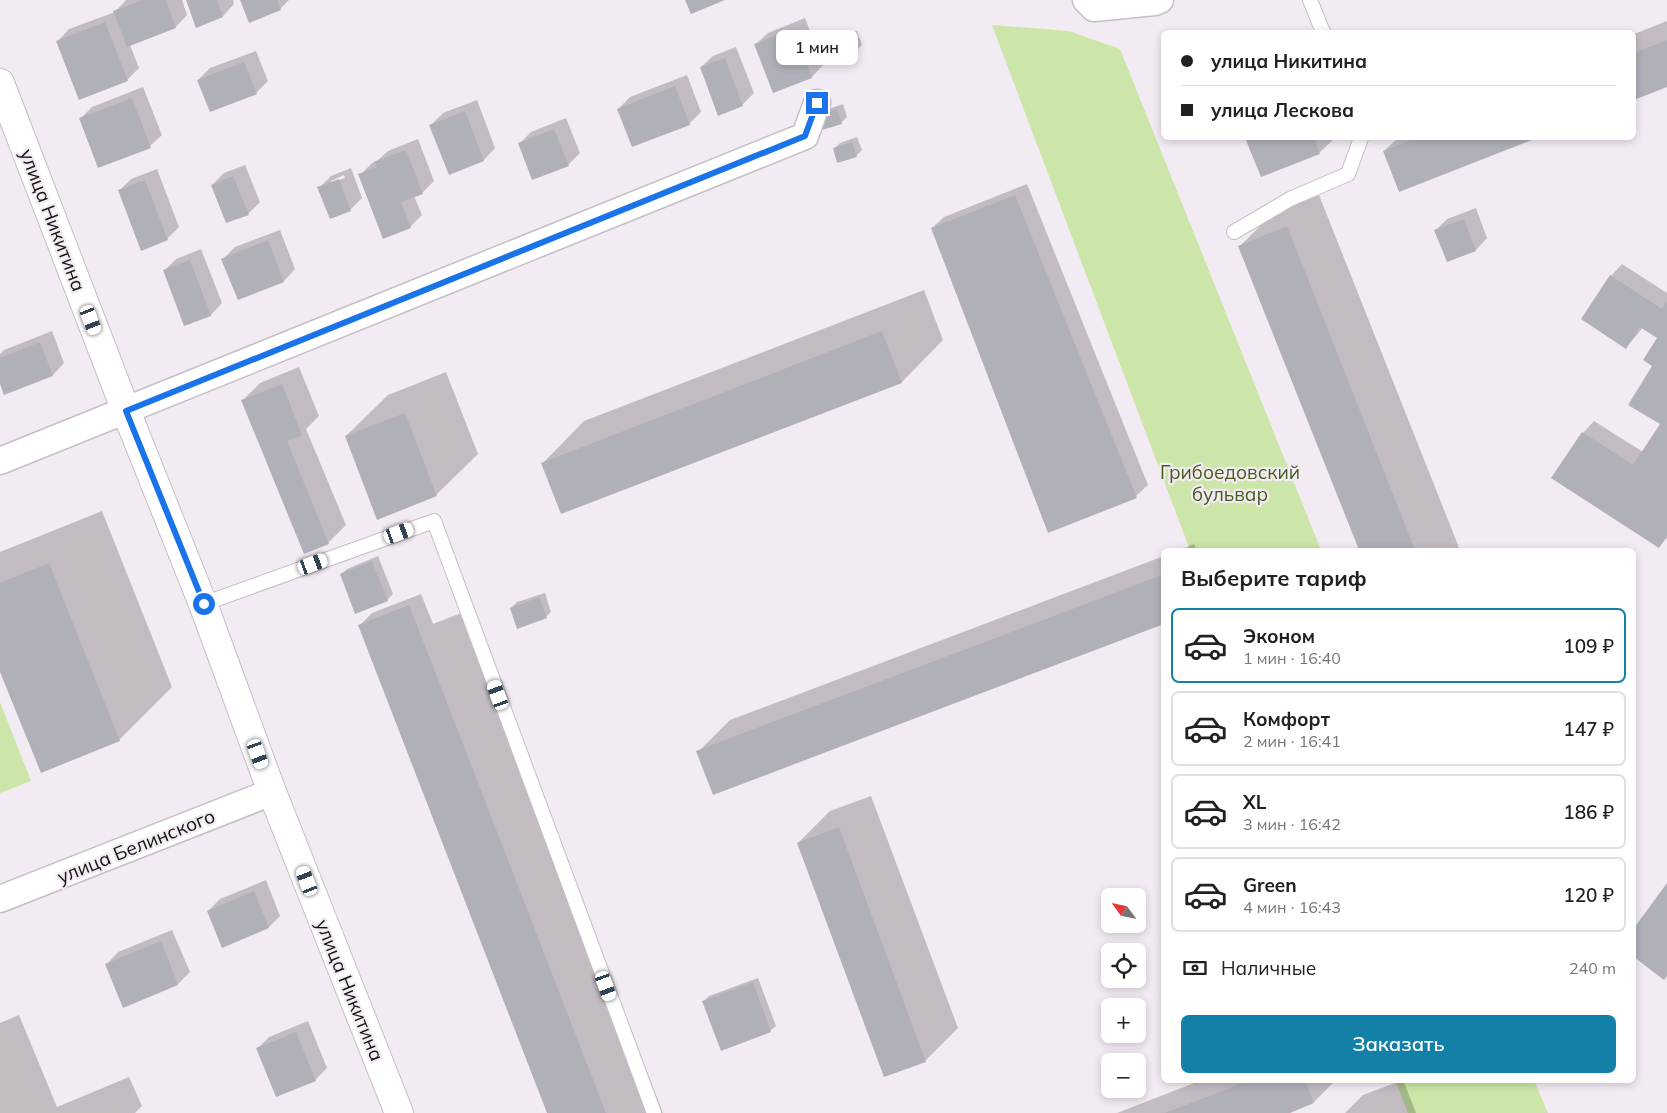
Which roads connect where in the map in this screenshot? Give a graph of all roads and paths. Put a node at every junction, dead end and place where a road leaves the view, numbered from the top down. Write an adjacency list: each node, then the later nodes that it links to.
1 (1160, 0): 3 (street)
2 (1310, 0): 4 (lane)
3 (1090, 4)
4 (1322, 30)
5 (0, 83): 9 (main road, улица Никитина)
6 (817, 103): 9 (street)
7 (1360, 140): 8 (lane)
8 (1234, 232)
9 (126, 411): 10 (street); 11 (main road, улица Никитина)
10 (0, 461)
11 (204, 604): 12 (main road, улица Никитина); 15 (lane)
12 (272, 792): 13 (street, улица Белинского); 14 (main road, улица Никитина)
13 (0, 900)
14 (399, 1113)
15 (654, 1113)

